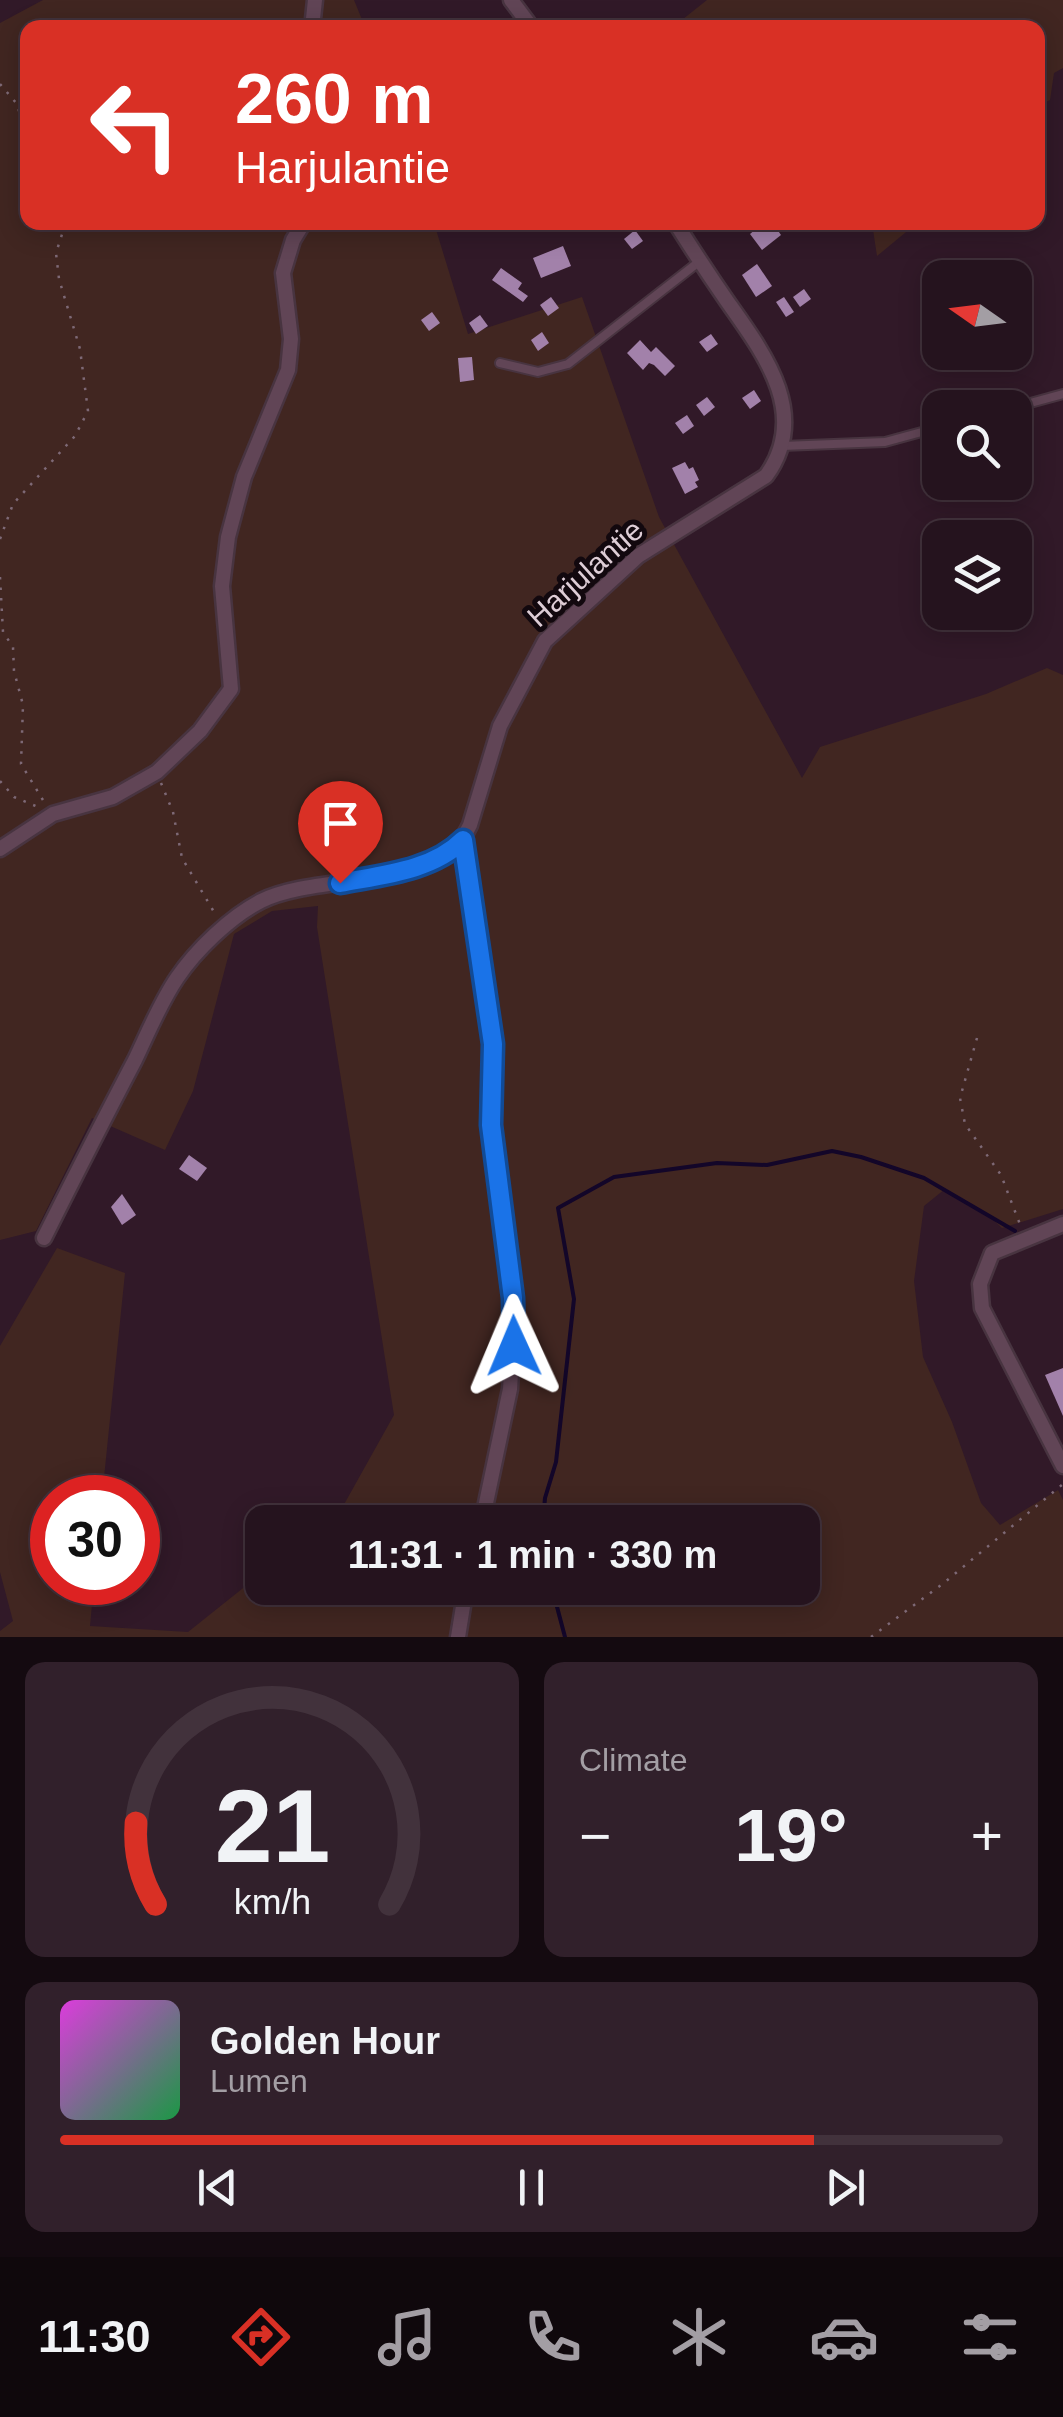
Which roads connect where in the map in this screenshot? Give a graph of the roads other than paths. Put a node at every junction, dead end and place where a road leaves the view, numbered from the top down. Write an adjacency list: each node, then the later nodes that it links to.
1 (299, 230): 10 (street)
2 (680, 230): 3 (street)
3 (700, 261): 4 (lane); 8 (street)
4 (500, 363)
5 (1063, 394): 6 (lane)
6 (1032, 403)
7 (922, 432): 8 (lane)
8 (782, 446): 9 (street, Harjulantie)
9 (463, 840): 12 (street); 14 (street)
10 (0, 848)
11 (1063, 1224): 13 (street)
12 (44, 1238)
13 (1063, 1466)
14 (486, 1505)
15 (463, 1605): 16 (street)
16 (458, 1637)

